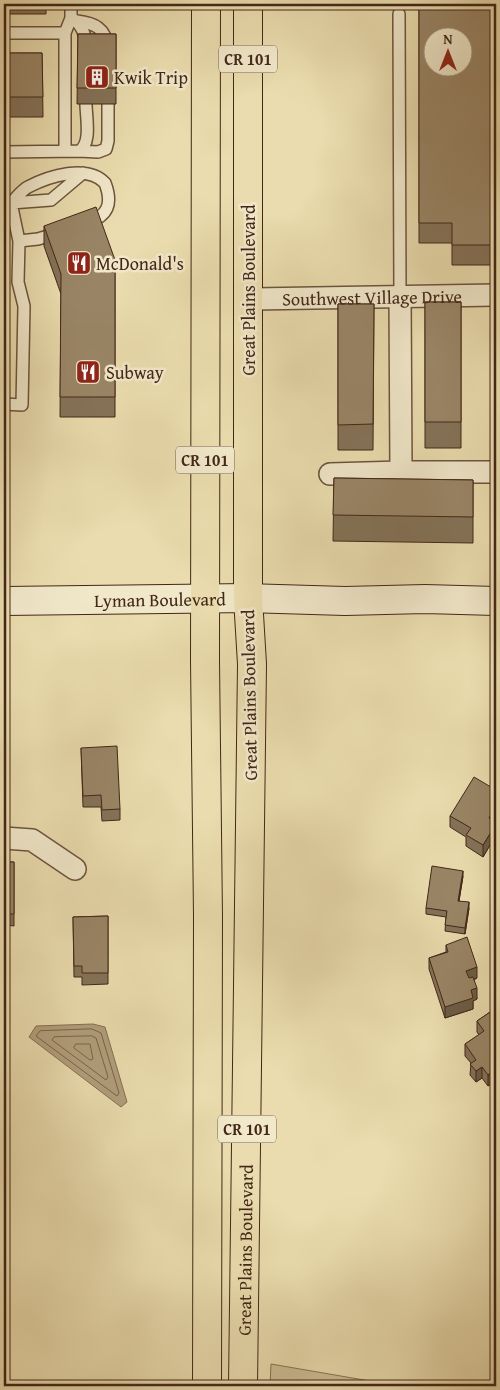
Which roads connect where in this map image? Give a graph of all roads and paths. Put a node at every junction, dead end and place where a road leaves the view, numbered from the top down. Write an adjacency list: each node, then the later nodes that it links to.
1 (71, 4): 5 (lane)
2 (206, 4): 26 (main road, Great Plains Boulevard / CR 101)
3 (248, 4): 20 (main road, Great Plains Boulevard / CR 101)
4 (399, 14): 19 (lane)
5 (74, 19): 7 (lane); 8 (lane); 9 (lane)
6 (4, 33): 7 (lane)
7 (65, 33): 12 (lane)
8 (86, 50)
9 (107, 50)
10 (86, 104): 13 (lane)
11 (108, 104): 13 (lane)
12 (66, 151): 13 (lane); 14 (lane)
13 (79, 151)
14 (4, 152)
15 (84, 173): 16 (lane); 16 (lane); 17 (lane)
16 (7, 201): 17 (lane)
17 (19, 241): 21 (lane)
18 (496, 295): 19 (street, Southwest Village Drive)
19 (400, 296): 20 (street, Southwest Village Drive); 22 (street)
20 (248, 299): 25 (main road, Great Plains Boulevard / CR 101)
21 (4, 404)
22 (401, 472): 23 (street); 24 (street)
23 (496, 472)
24 (330, 474)
25 (248, 598): 26 (main road, Lyman Boulevard); 28 (main road, Lyman Boulevard); 32 (main road, Great Plains Boulevard / CR 101)
26 (206, 600): 27 (main road, Lyman Boulevard); 31 (main road, Great Plains Boulevard / CR 101)
27 (4, 601)
28 (496, 601)
29 (4, 838): 30 (street)
30 (75, 869)
31 (207, 1386)
32 (243, 1386)

